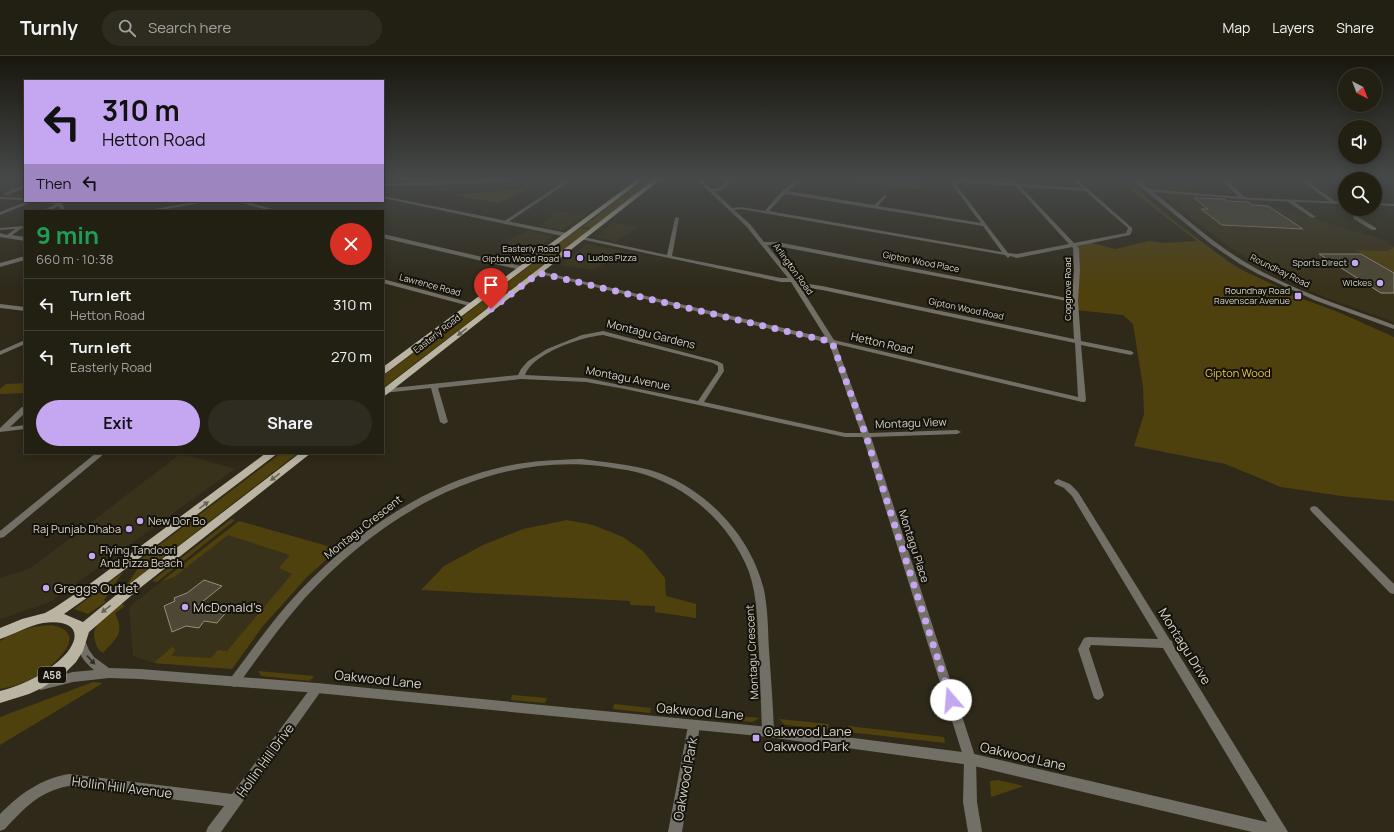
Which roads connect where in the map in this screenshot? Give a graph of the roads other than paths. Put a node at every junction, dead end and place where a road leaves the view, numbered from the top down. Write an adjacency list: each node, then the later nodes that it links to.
1 (472, 215): 16 (street)
2 (515, 215): 16 (street)
3 (593, 215): 22 (main road, Easterly Road)
4 (611, 215): 25 (main road, Easterly Road)
5 (738, 215): 27 (street, Arlington Road)
6 (778, 215): 29 (street)
7 (925, 215): 17 (street)
8 (978, 215): 17 (street)
9 (1046, 215): 28 (street)
10 (1115, 215): 28 (street, Copgrove Road)
11 (1180, 215): 42 (street, Roundhay Road)
12 (1311, 215): 14 (street)
13 (1355, 216): 20 (street)
14 (1314, 217)
15 (677, 218): 30 (street)
16 (505, 222): 22 (street)
17 (985, 225): 29 (street)
18 (23, 227): 19 (street); 23 (street)
19 (0, 229)
20 (1374, 229)
21 (0, 235): 23 (street)
22 (566, 235): 33 (main road, Easterly Road)
23 (8, 236): 26 (street)
24 (384, 236): 33 (street)
25 (582, 238): 30 (street); 34 (main road, Easterly Road)
26 (24, 239)
27 (763, 243): 35 (street, Arlington Road); 38 (street, Gipton Wood Place)
28 (1073, 245): 29 (street); 38 (street, Copgrove Road)
29 (1008, 256)
30 (669, 257): 35 (street)
31 (24, 258): 32 (street)
32 (0, 265)
33 (521, 268): 39 (main road, Easterly Road)
34 (539, 273): 45 (street, Hetton Road); 51 (main road, Easterly Road, one-way to 51)
35 (793, 280): 37 (street, Arlington Road)
36 (384, 281): 39 (street, Lawrence Road)
37 (797, 287): 43 (street, Gipton Wood Road); 45 (street, Arlington Road)
38 (1075, 301): 43 (street, Copgrove Road)
39 (473, 305): 48 (main road, Easterly Road)
40 (0, 306): 41 (street)
41 (24, 309)
42 (1394, 326)
43 (1077, 341): 47 (street, Gipton Wood Road); 52 (street, Copgrove Road)
44 (24, 342): 46 (street)
45 (832, 342): 52 (street, Hetton Road); 59 (street, Montagu Place)
46 (0, 353)
47 (1131, 353)
48 (384, 370)
49 (521, 377): 50 (street, Montagu Avenue); 53 (street, Montagu Avenue); 53 (street, Montagu Gardens)
50 (434, 386): 51 (street, Montagu Avenue); 55 (street)
51 (384, 392)
52 (1082, 400)
53 (700, 403): 59 (street, Montagu Avenue)
54 (24, 410): 57 (street)
55 (444, 422)
56 (24, 427): 57 (street)
57 (1, 430)
58 (957, 432): 59 (street, Montagu View)
59 (866, 436): 79 (street, Montagu Place)
60 (100, 454): 65 (street)
61 (272, 454): 67 (main road, one-way to 61)
62 (305, 454): 69 (main road, A58, one-way to 69)
63 (1058, 482): 70 (street, Montagu Drive)
64 (1314, 509): 66 (street)
65 (1, 535)
66 (1394, 590)
67 (47, 618): 68 (main road); 69 (main road)
68 (3, 633)
69 (81, 635): 71 (street, Oakwood Lane, one-way to 71); 73 (main road, A58)
70 (1168, 644): 75 (street); 85 (street, Montagu Drive)
71 (109, 673): 72 (street, Oakwood Lane); 73 (street, Oakwood Lane)
72 (234, 682): 74 (street, Oakwood Lane); 78 (street, Montagu Crescent)
73 (31, 687): 76 (main road, A58)
74 (317, 688): 77 (street, Oakwood Lane); 80 (street, Hollin Hill Drive)
75 (1098, 695)
76 (0, 697)
77 (694, 726): 78 (street, Oakwood Lane); 83 (street, Oakwood Park)
78 (768, 732): 79 (street, Oakwood Lane)
79 (970, 759): 84 (street, Montagu Place); 85 (street, Oakwood Lane)
80 (235, 801): 81 (street, Hollin Hill Avenue); 82 (street, Hollin Hill Drive)
81 (0, 824)
82 (213, 832)
83 (675, 832)
84 (975, 832)
85 (1280, 832)

